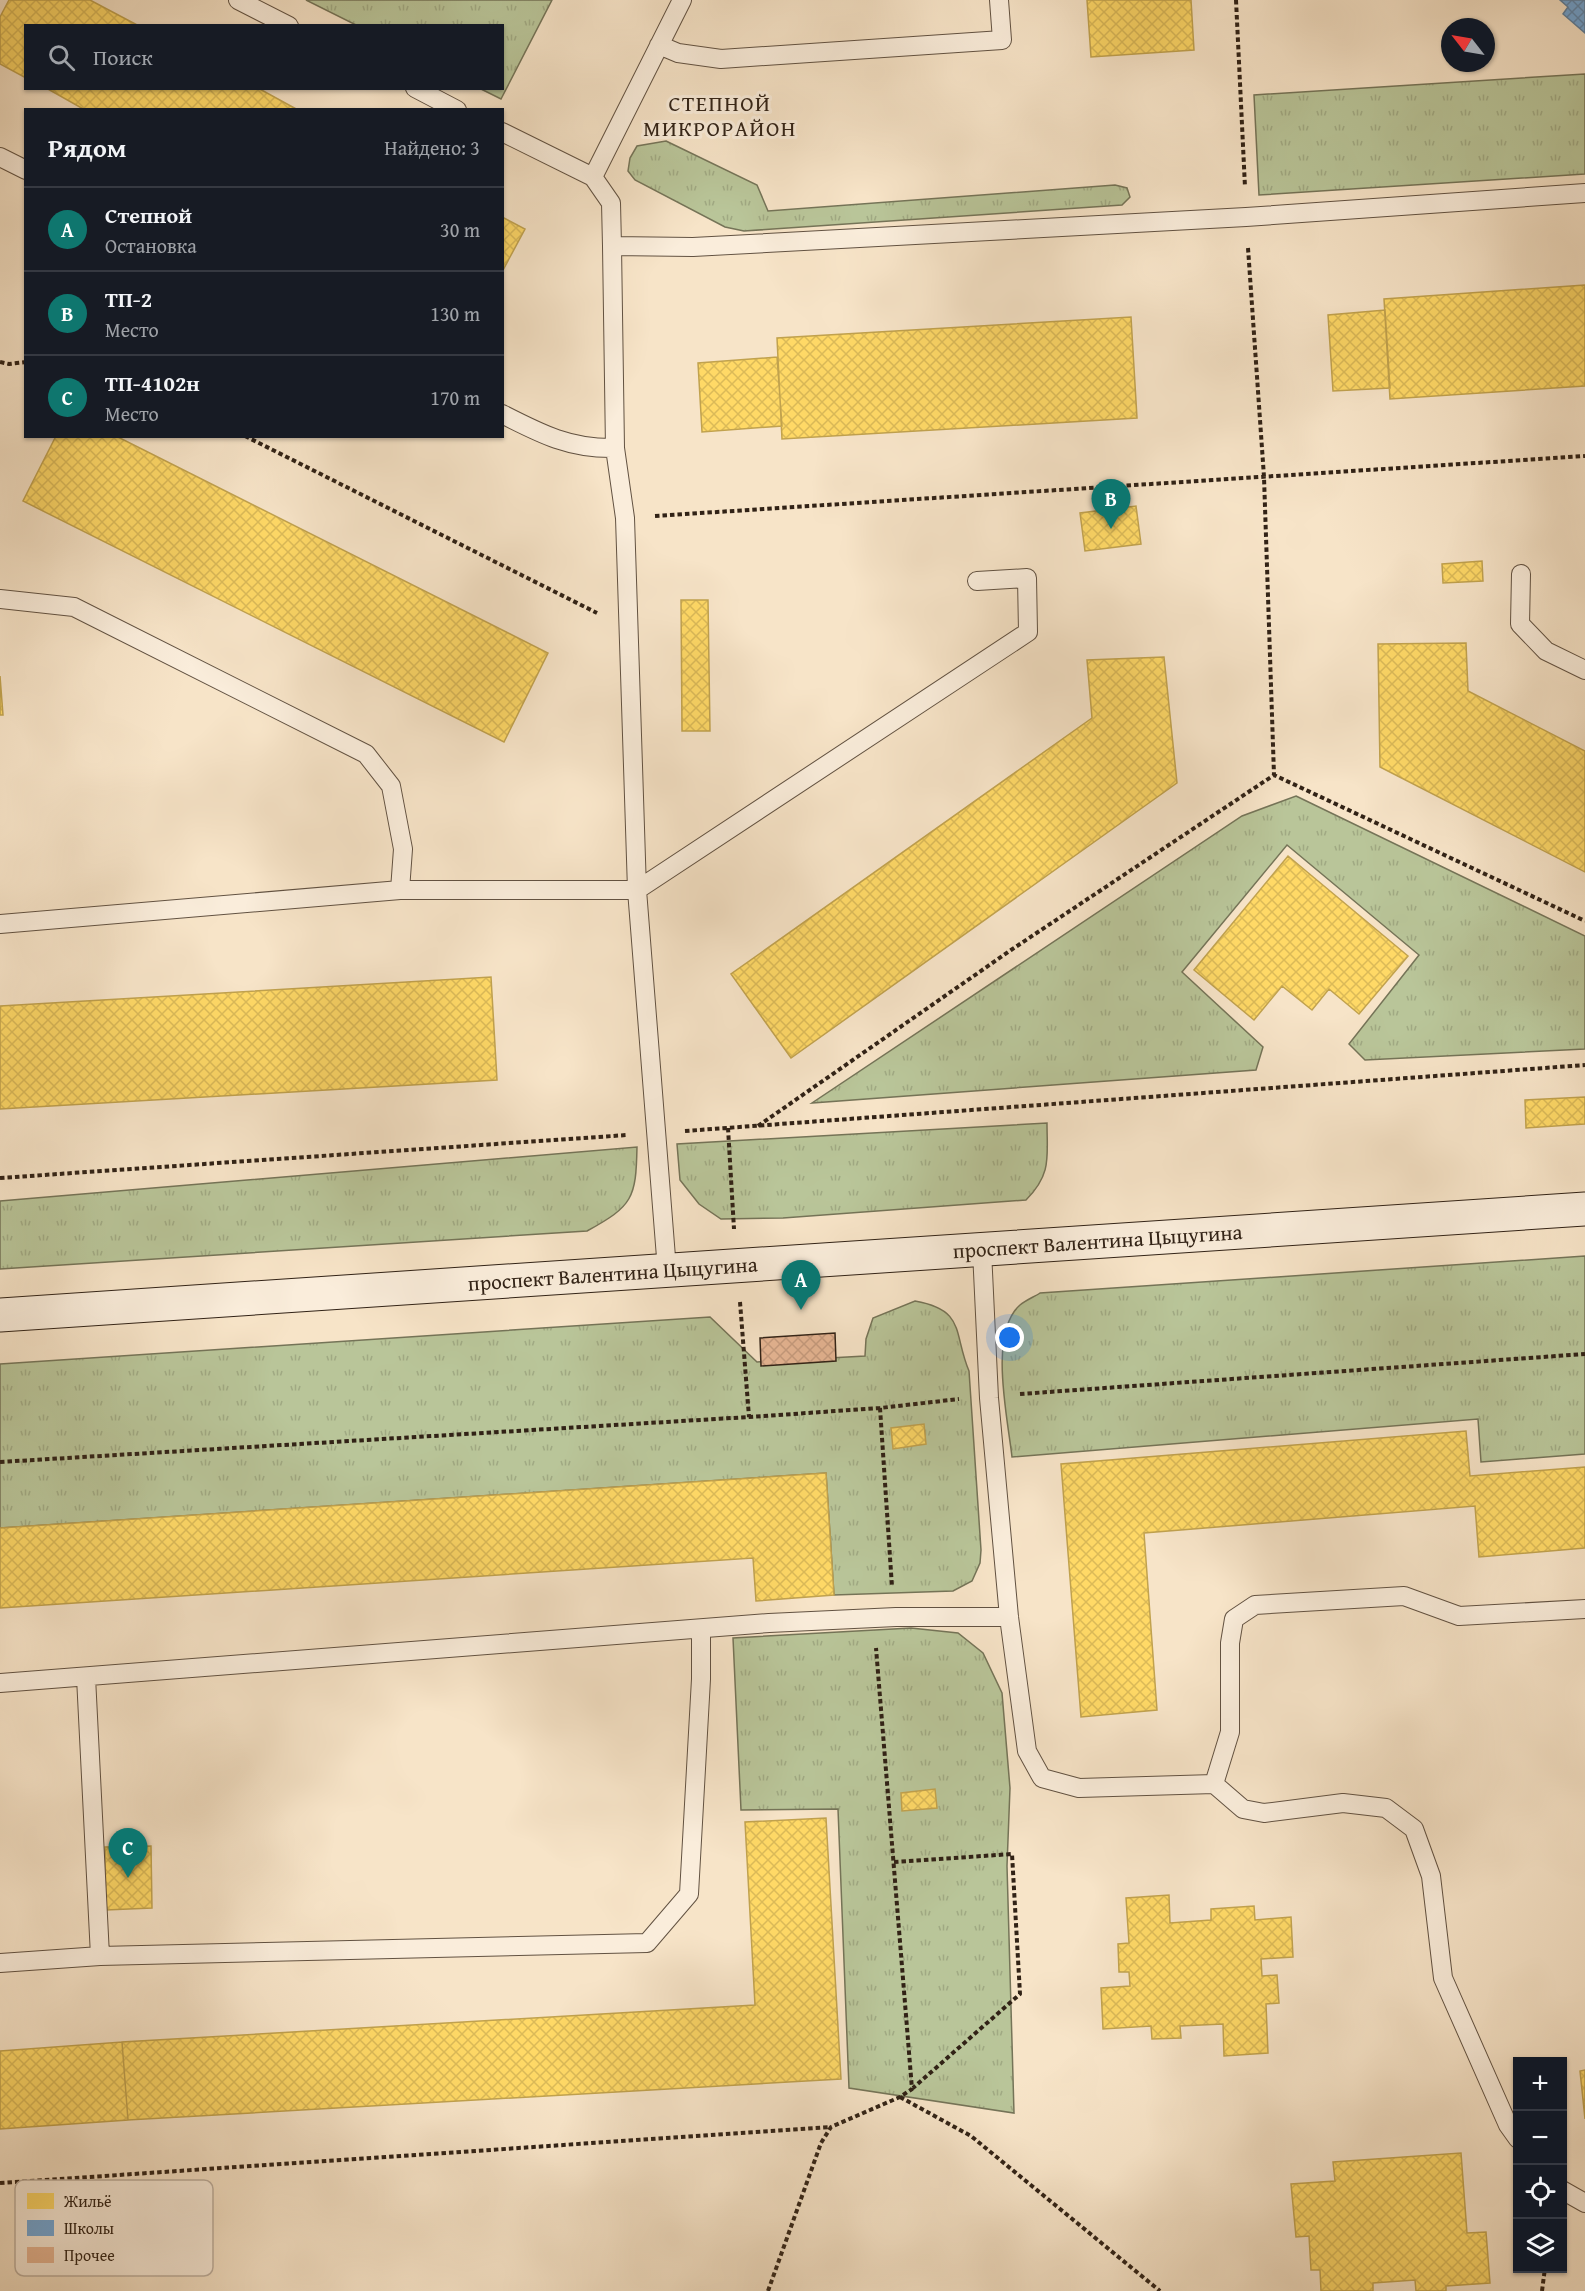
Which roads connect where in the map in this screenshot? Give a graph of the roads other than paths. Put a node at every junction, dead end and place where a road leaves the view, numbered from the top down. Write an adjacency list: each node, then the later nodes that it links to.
1 (238, 0): 4 (lane)
2 (682, 0): 5 (lane)
3 (999, 0): 5 (lane)
4 (285, 24)
5 (659, 45): 11 (lane)
6 (419, 90): 7 (lane)
7 (453, 108)
8 (504, 133): 11 (lane)
9 (0, 157): 10 (lane)
10 (24, 169)
11 (593, 177): 13 (lane)
12 (1585, 193): 13 (lane)
13 (612, 246): 15 (lane)
14 (504, 415): 15 (lane)
15 (615, 448): 21 (lane)
16 (1521, 574): 19 (lane)
17 (977, 581): 21 (lane)
18 (0, 599): 20 (lane)
19 (1585, 670)
20 (400, 890): 21 (lane); 22 (lane)
21 (637, 890): 25 (lane)
22 (0, 924)
23 (1585, 1209): 24 (main road, проспект Валентина Цыцугина)
24 (982, 1251): 25 (main road, проспект Валентина Цыцугина); 28 (lane)
25 (667, 1270): 26 (main road, проспект Валентина Цыцугина)
26 (0, 1316)
27 (1585, 1609): 32 (lane)
28 (1009, 1617): 29 (lane); 32 (lane)
29 (700, 1630): 30 (lane); 33 (lane)
30 (86, 1677): 31 (lane); 33 (lane)
31 (0, 1683)
32 (1214, 1784): 35 (lane)
33 (100, 1956): 34 (lane)
34 (0, 1963)
35 (1513, 2132)
36 (1567, 2192): 37 (lane)
37 (1585, 2203)

